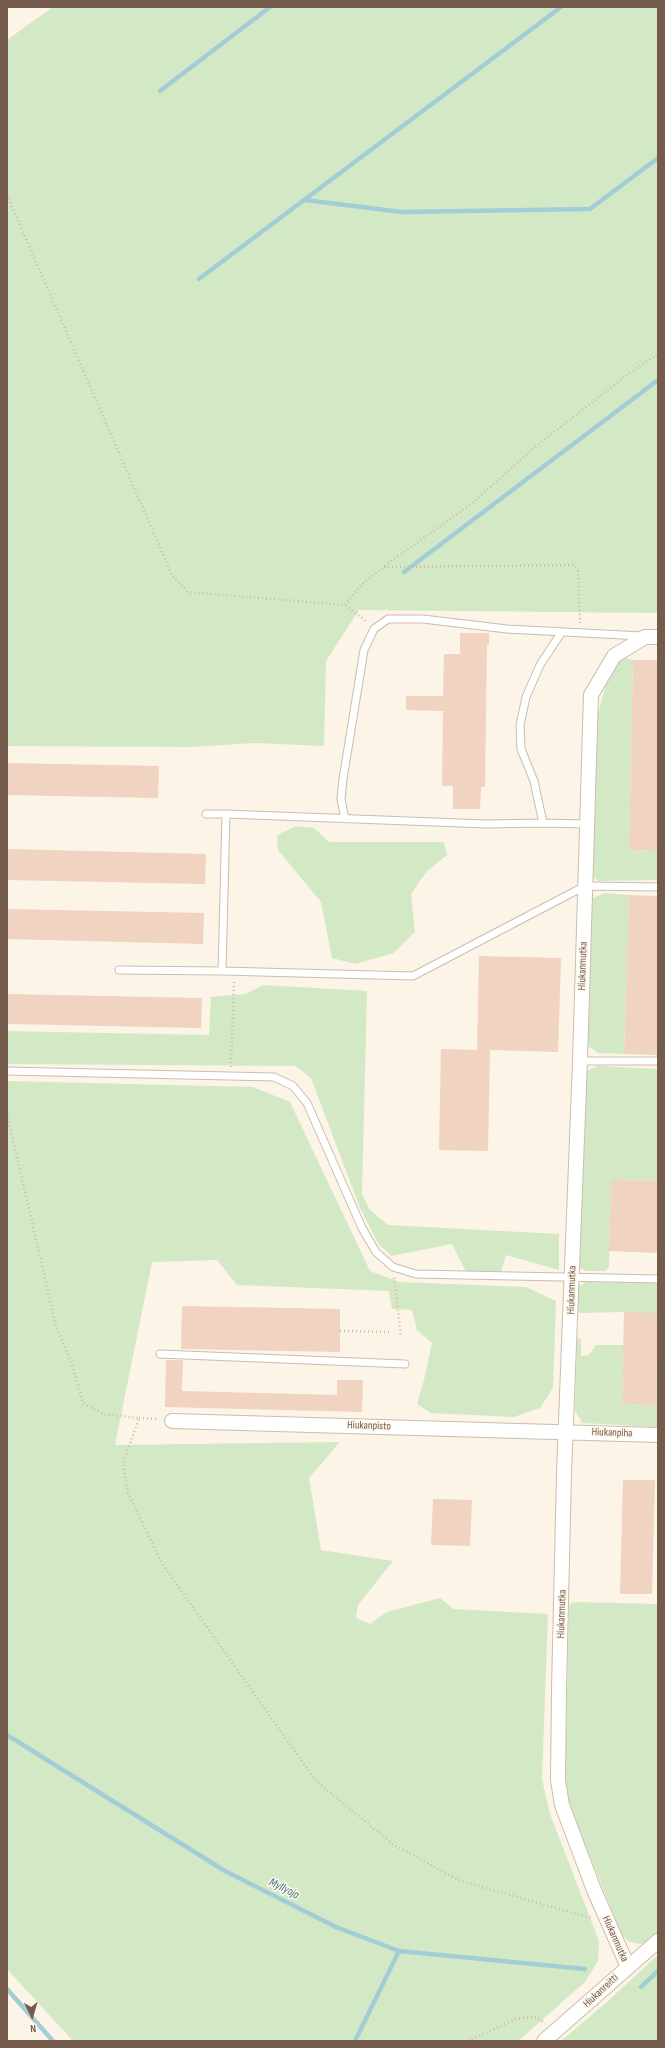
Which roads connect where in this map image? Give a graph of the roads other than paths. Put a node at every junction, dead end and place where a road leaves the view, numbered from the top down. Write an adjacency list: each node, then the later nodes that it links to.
1 (561, 633): 2 (lane); 5 (lane); 6 (lane)
2 (651, 637): 7 (street, Hiukanmutka)
3 (206, 814): 4 (lane)
4 (226, 814): 5 (lane); 11 (lane)
5 (345, 819): 6 (lane)
6 (543, 823): 7 (lane)
7 (586, 824): 8 (street, Hiukanmutka)
8 (585, 886): 9 (lane); 11 (lane); 12 (street, Hiukanmutka)
9 (658, 887)
10 (118, 970): 11 (lane)
11 (222, 971)
12 (580, 1061): 13 (lane); 15 (street, Hiukanmutka)
13 (658, 1061)
14 (7, 1071): 15 (lane)
15 (572, 1278): 16 (lane); 20 (street, Hiukanmutka)
16 (658, 1279)
17 (160, 1354): 18 (lane)
18 (405, 1364)
19 (166, 1420): 20 (street, Hiukanpisto)
20 (566, 1432): 21 (street, Hiukanpiha); 23 (street, Hiukanmutka)
21 (658, 1435)
22 (658, 1941): 23 (street, Hiukanreitti)
23 (628, 1967): 24 (street, Hiukanreitti)
24 (544, 2041)

